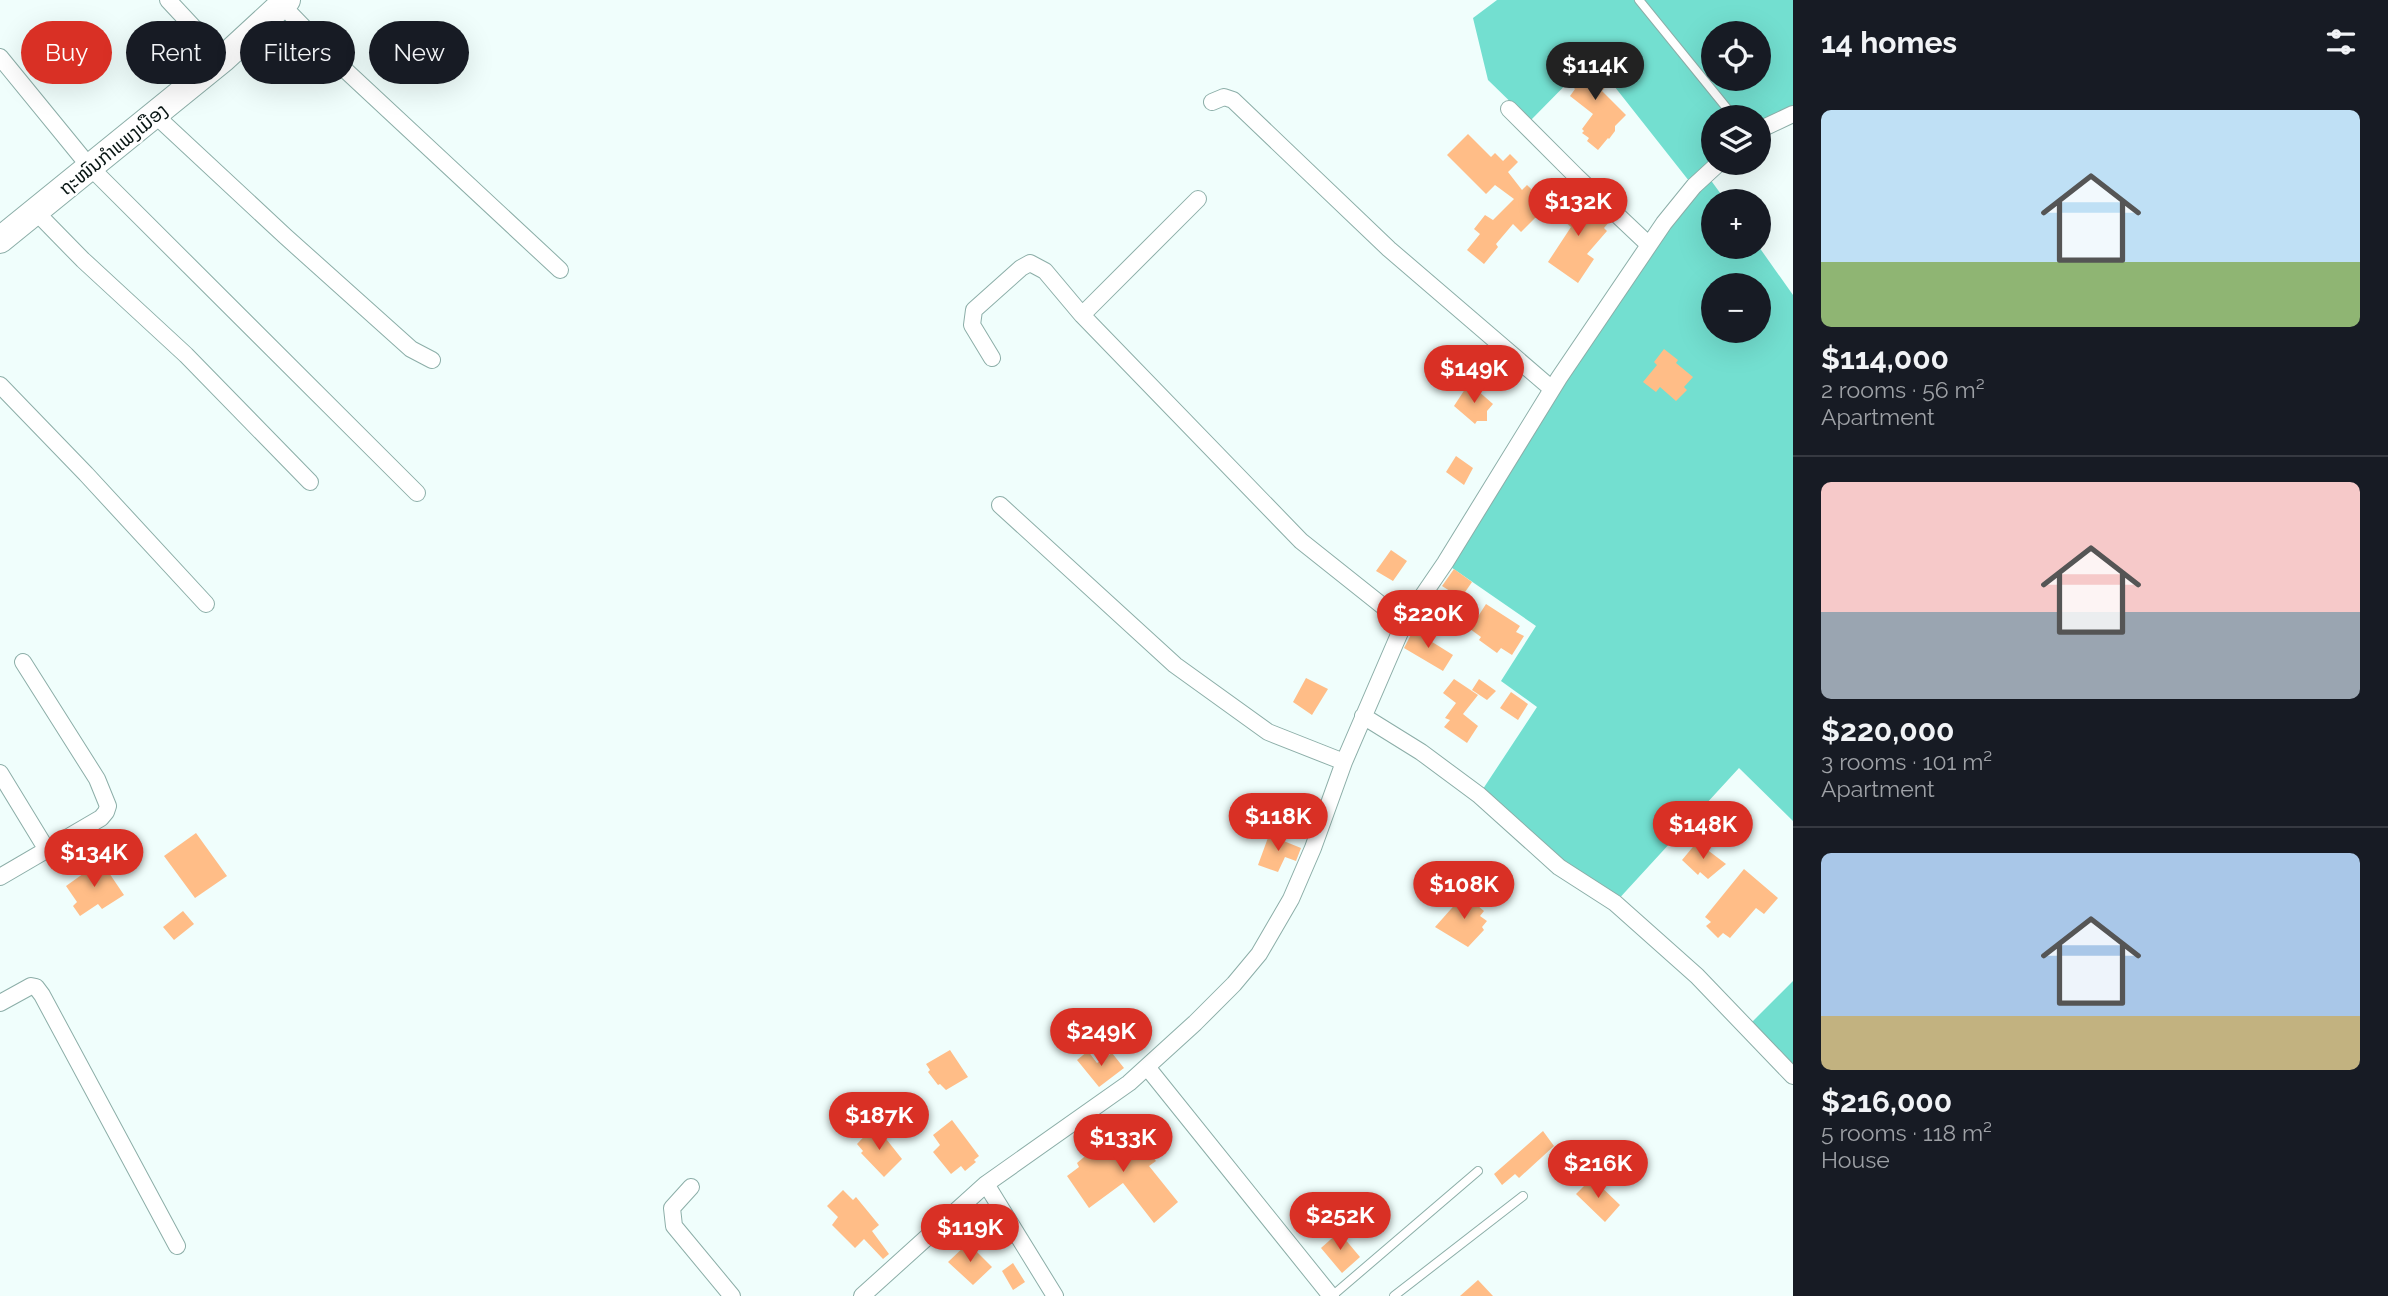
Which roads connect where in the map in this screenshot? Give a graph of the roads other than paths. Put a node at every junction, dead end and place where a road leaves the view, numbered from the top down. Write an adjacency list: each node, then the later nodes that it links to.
1 (168, 0): 4 (street)
2 (1639, 0): 9 (lane)
3 (285, 3): 5 (main road, ຖະໜົນກຳແພງເມືອງ); 20 (street)
4 (188, 21)
5 (226, 56)
6 (0, 57): 14 (street)
7 (193, 84): 12 (main road, ຖະໜົນກຳແພງເມືອງ)
8 (1212, 102): 25 (street)
9 (1724, 105)
10 (1509, 109): 19 (street)
11 (1793, 114): 13 (street)
12 (155, 115): 14 (main road, ຖະໜົນກຳແພງເມືອງ); 23 (street)
13 (1771, 124)
14 (89, 166): 17 (main road, ຖະໜົນກຳແພງເມືອງ); 27 (street)
15 (1705, 175): 19 (street)
16 (1198, 199): 21 (street)
17 (36, 212): 18 (main road, ຖະໜົນກຳແພງເມືອງ); 26 (street)
18 (0, 240)
19 (1649, 245): 25 (street)
20 (559, 270)
21 (1082, 315): 22 (street); 30 (street)
22 (992, 358)
23 (432, 360)
24 (0, 386): 29 (street)
25 (1552, 389): 30 (street)
26 (310, 482)
27 (417, 493)
28 (1000, 505): 33 (street)
29 (206, 604)
30 (1404, 623): 32 (street)
31 (23, 662): 35 (street)
32 (1363, 716): 33 (street); 39 (street)
33 (1344, 762): 38 (street)
34 (0, 773): 35 (street)
35 (47, 850): 36 (street)
36 (0, 877)
37 (0, 1003): 44 (street)
38 (1147, 1067): 41 (street); 48 (street)
39 (1793, 1076)
40 (1478, 1171): 48 (lane)
41 (986, 1184): 46 (street); 47 (street)
42 (691, 1186): 45 (street)
43 (1523, 1196): 49 (lane)
44 (177, 1246)
45 (732, 1296)
46 (862, 1296)
47 (1055, 1296)
48 (1331, 1296)
49 (1394, 1296)

